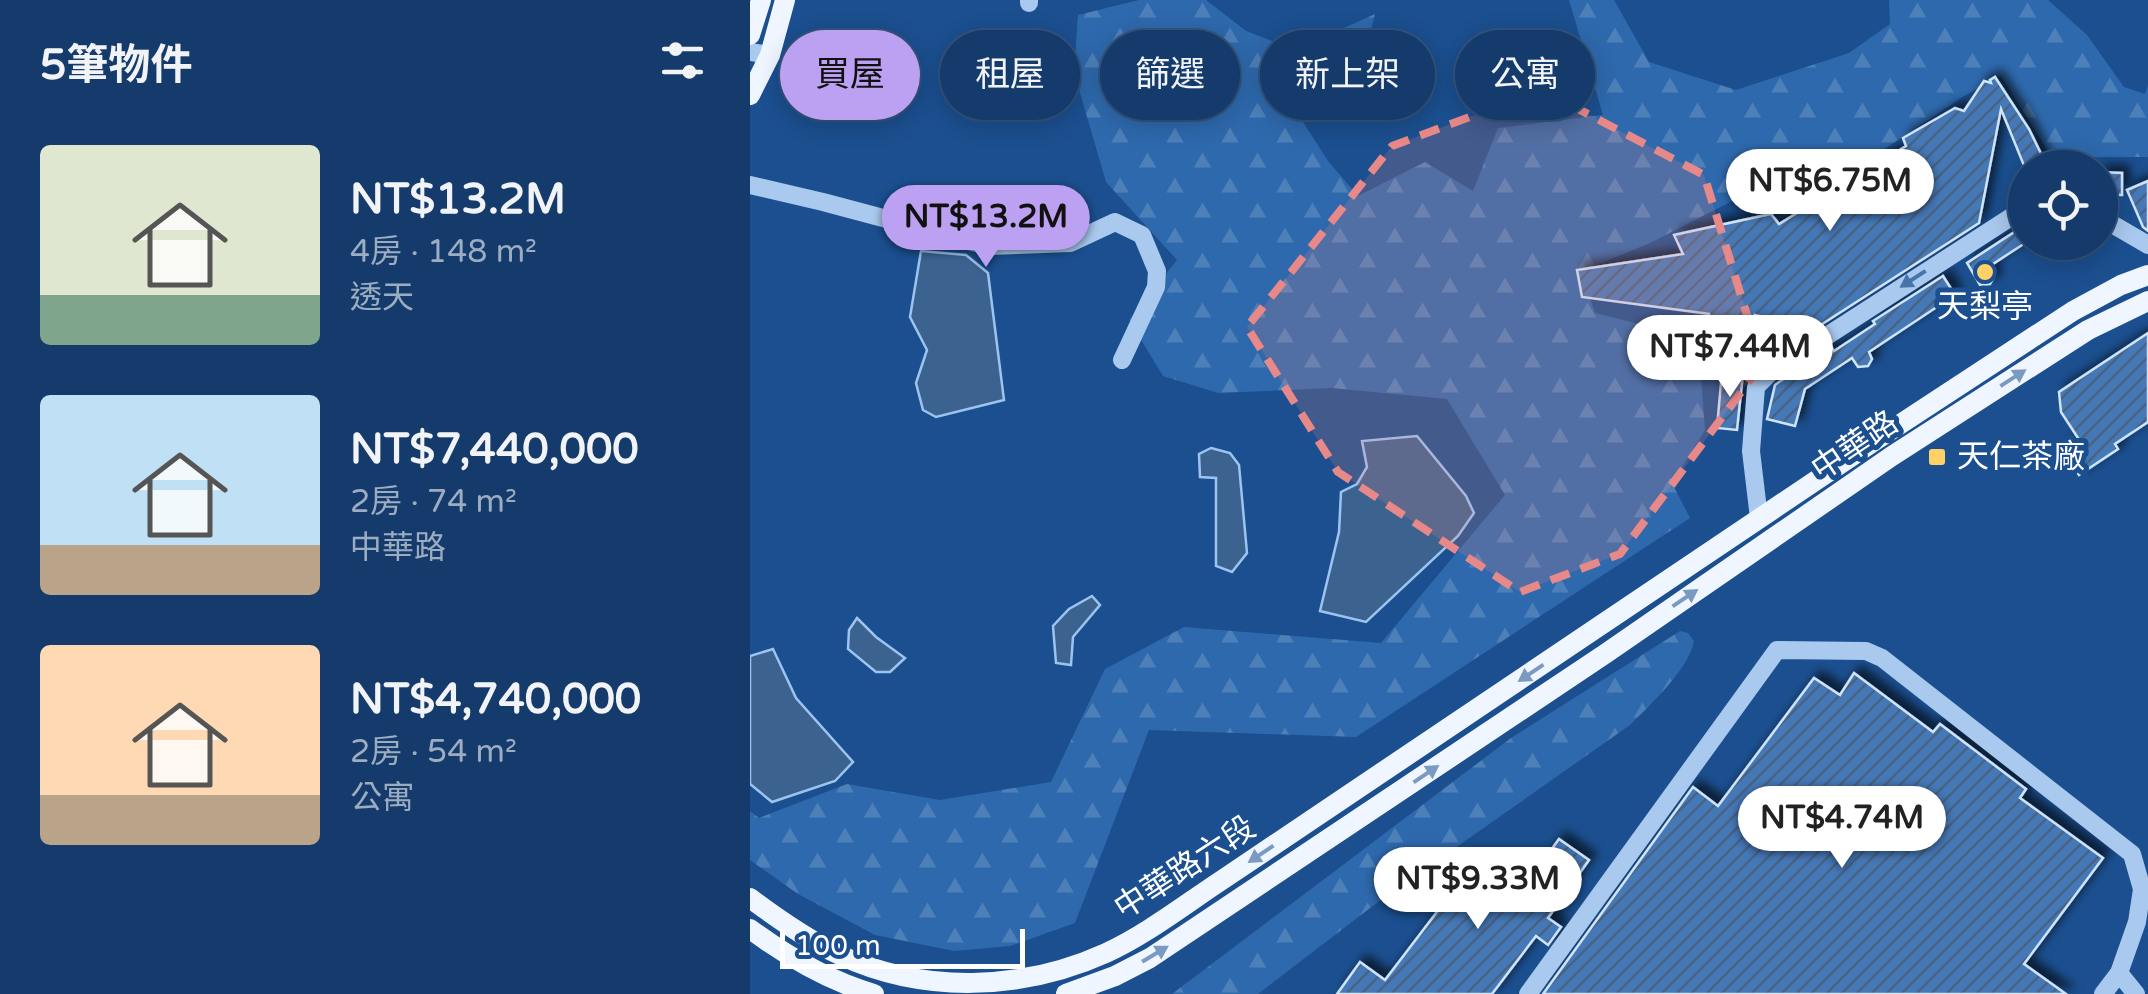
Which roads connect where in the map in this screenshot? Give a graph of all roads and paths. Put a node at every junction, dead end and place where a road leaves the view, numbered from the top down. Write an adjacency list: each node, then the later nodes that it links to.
1 (761, 0): 3 (main road)
2 (786, 0): 4 (main road)
3 (750, 35)
4 (760, 53): 5 (main road)
5 (750, 95)
6 (750, 185): 12 (street)
7 (2008, 219): 14 (street, one-way to 14)
8 (2118, 228): 9 (street)
9 (2148, 245)
10 (2148, 275): 13 (main road, 中華路)
11 (2148, 301): 13 (main road, 中華路, one-way to 11)
12 (1122, 360)
13 (1972, 391): 14 (main road, 中華路); 16 (main road, 中華路)
14 (1759, 518): 15 (main road, 中華路)
15 (1738, 533): 16 (street); 17 (main road, 中華路)
16 (1751, 553): 18 (main road, 中華路, one-way to 16)
17 (1612, 618): 19 (main road, 中華路六段, one-way to 19)
18 (1605, 654): 23 (main road, 中華路六段, one-way to 18)
19 (750, 898)
20 (750, 929): 22 (main road)
21 (2119, 973): 24 (street); 25 (street); 26 (street)
22 (874, 994)
23 (1066, 994)
24 (1528, 994)
25 (2104, 994)
26 (2136, 994)

